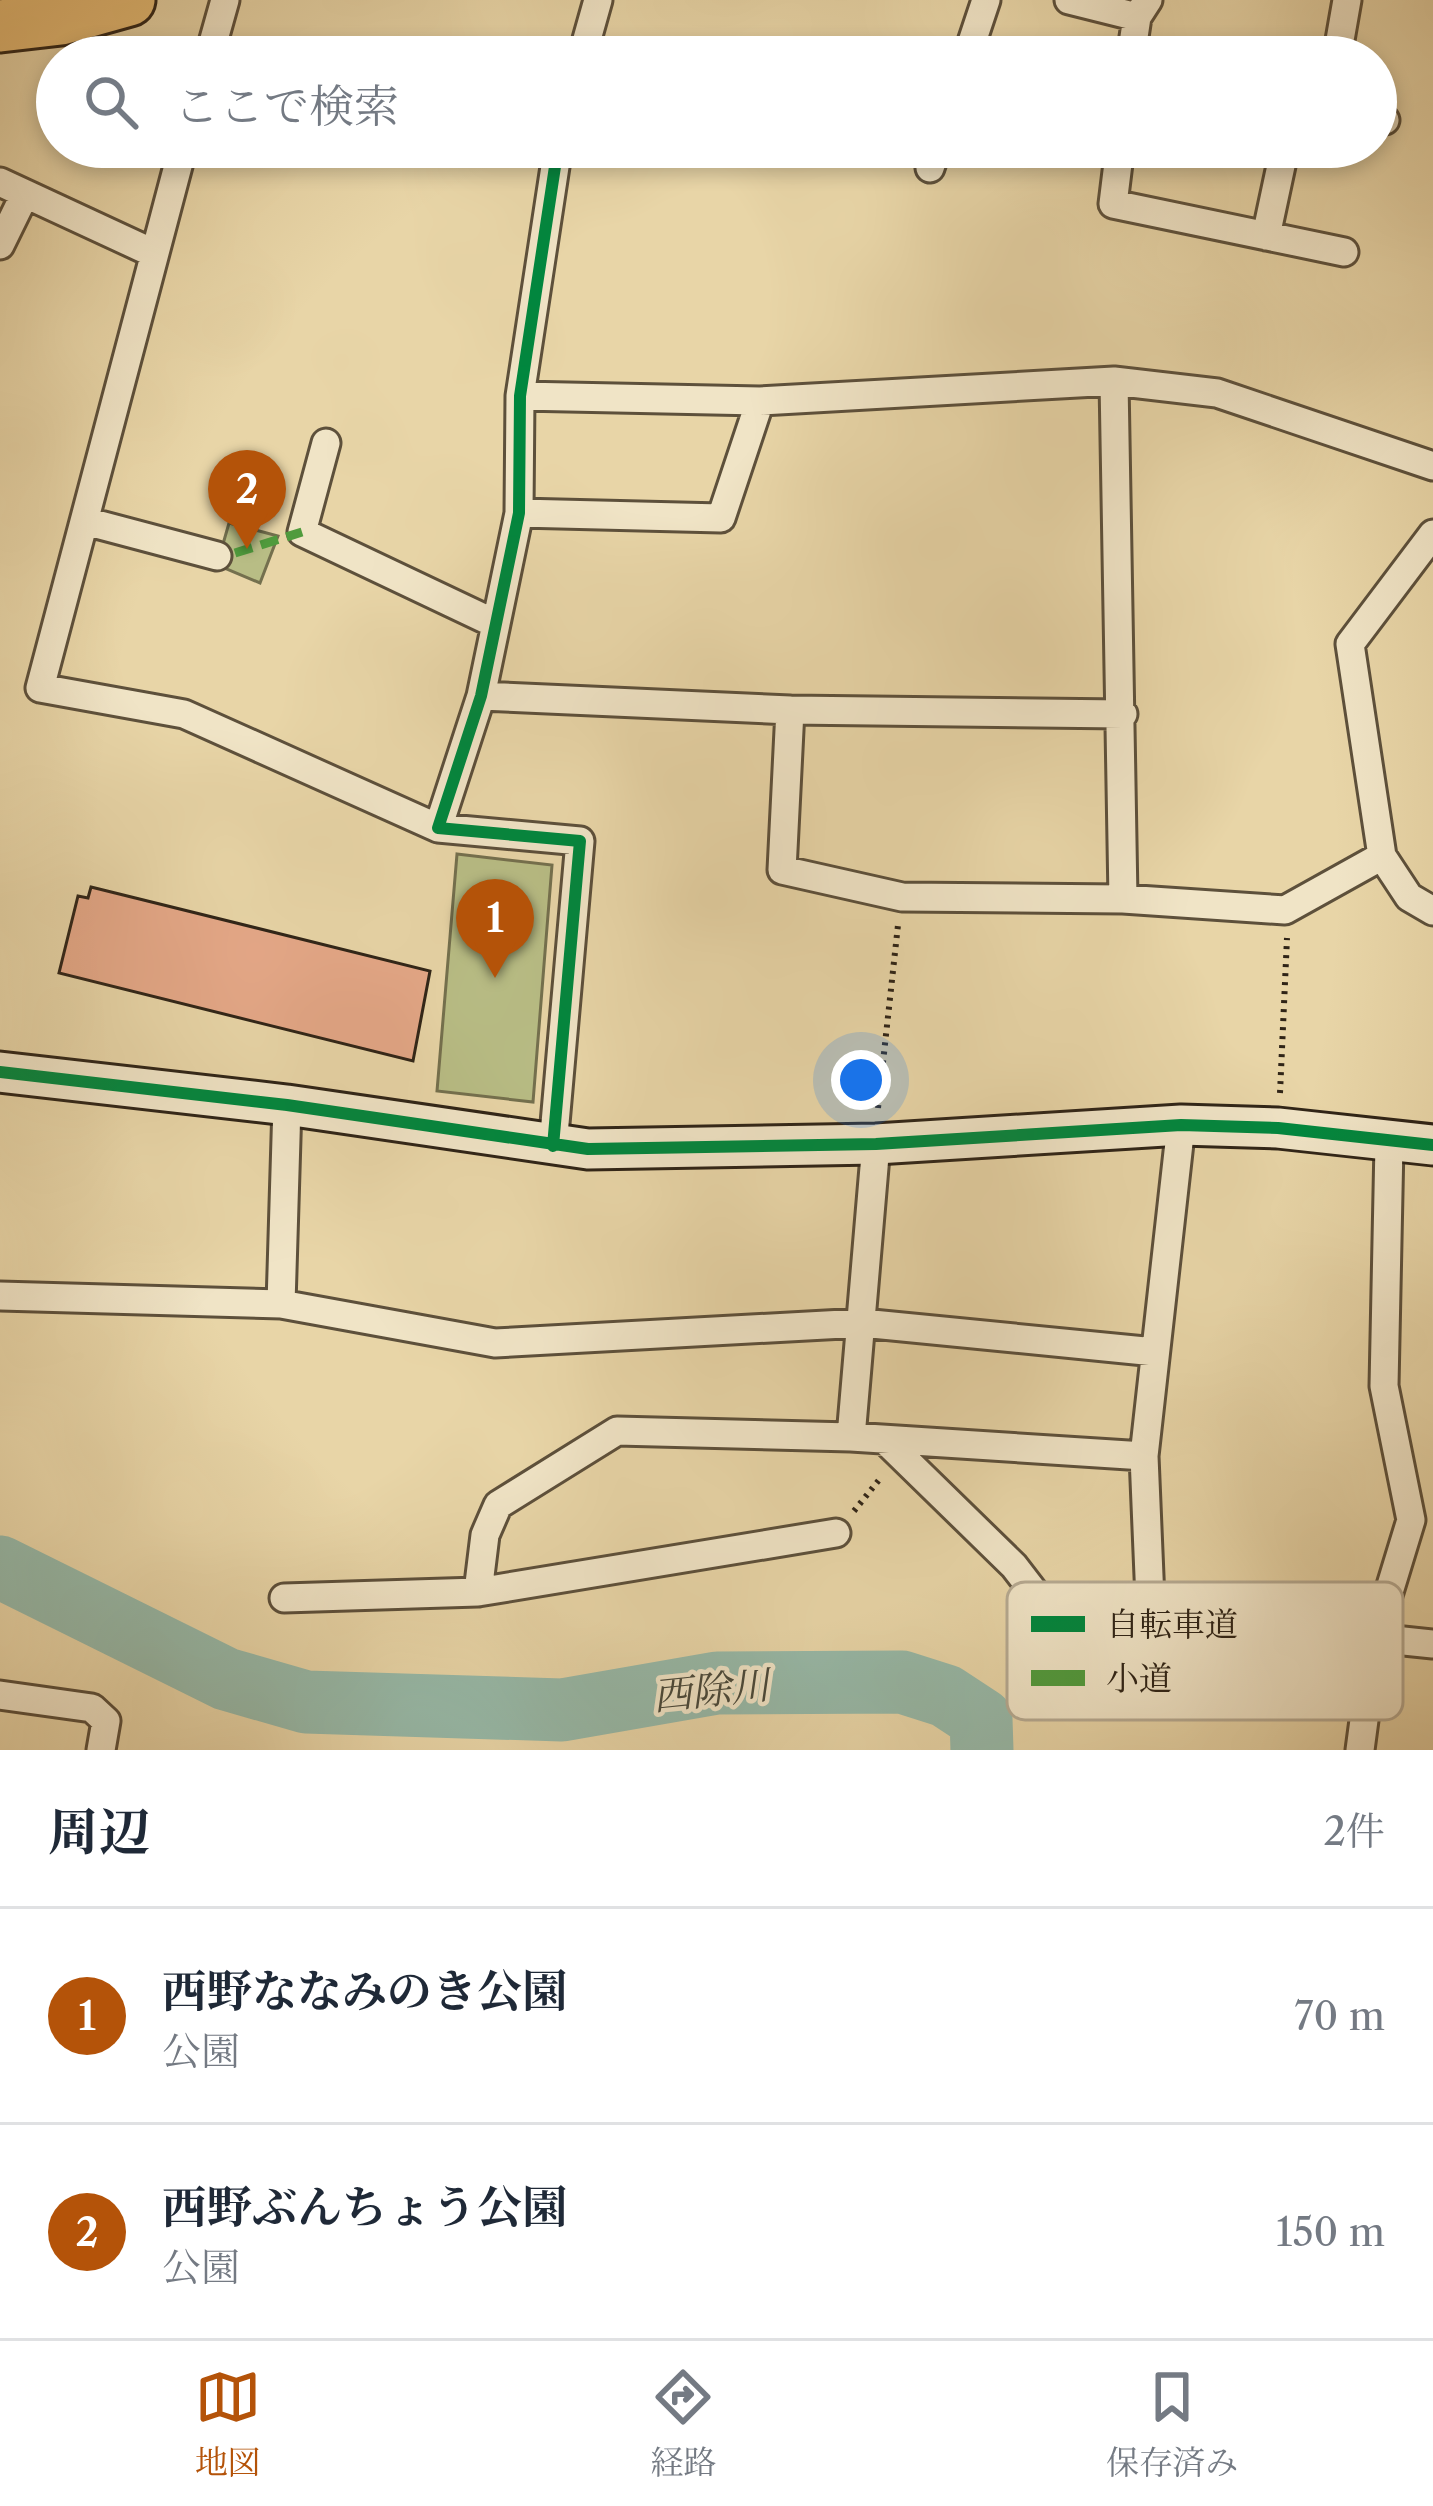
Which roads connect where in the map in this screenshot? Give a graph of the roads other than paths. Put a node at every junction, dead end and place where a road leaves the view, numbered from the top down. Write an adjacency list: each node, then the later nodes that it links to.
1 (129, 0): 8 (highway)
2 (225, 0): 9 (street)
3 (598, 0): 10 (street)
4 (986, 0): 11 (street)
5 (1069, 0): 7 (street)
6 (1347, 0): 12 (street)
7 (1142, 9)
8 (0, 26)
9 (215, 36)
10 (587, 36)
11 (974, 36)
12 (1341, 36)
13 (177, 168): 20 (street)
14 (555, 168): 23 (street)
15 (1117, 168): 18 (street)
16 (1281, 168): 18 (street)
17 (13, 188): 19 (street); 20 (street)
18 (1267, 236): 21 (street)
19 (0, 245)
20 (153, 253): 28 (street)
21 (1344, 253)
22 (1114, 381): 24 (street); 26 (street); 35 (street)
23 (520, 395): 24 (street); 27 (street)
24 (760, 401): 27 (street)
25 (326, 443): 32 (street)
26 (1433, 466)
27 (519, 513): 32 (street)
28 (85, 521): 30 (street); 36 (street)
29 (1433, 534): 31 (street)
30 (217, 556)
31 (1423, 571): 37 (street)
32 (496, 624): 33 (street)
33 (481, 696): 34 (street); 36 (street)
34 (790, 710): 35 (street); 38 (street)
35 (1123, 714): 38 (street)
36 (437, 829): 46 (street)
37 (1382, 856): 38 (street); 39 (street)
38 (1123, 899)
39 (1433, 910)
40 (0, 1072): 41 (street)
41 (287, 1105): 46 (street); 48 (street)
42 (1181, 1125): 43 (street); 44 (street); 50 (street)
43 (876, 1144): 46 (street); 49 (street)
44 (1389, 1144): 45 (street); 57 (street)
45 (1433, 1145)
46 (553, 1147)
47 (0, 1296): 48 (street)
48 (281, 1304): 49 (street)
49 (862, 1323): 50 (street); 51 (street)
50 (1156, 1352): 53 (street)
51 (851, 1437): 52 (street); 58 (street)
52 (894, 1447): 53 (street); 55 (street)
53 (1144, 1456): 56 (street)
54 (836, 1533): 58 (street)
55 (1027, 1582)
56 (1149, 1582)
57 (1393, 1582)
58 (478, 1592): 59 (street)
59 (284, 1598)
60 (1403, 1641): 61 (street)
61 (1433, 1645)
62 (0, 1695): 64 (street)
63 (1364, 1720): 65 (street)
64 (101, 1750)
65 (1360, 1750)

